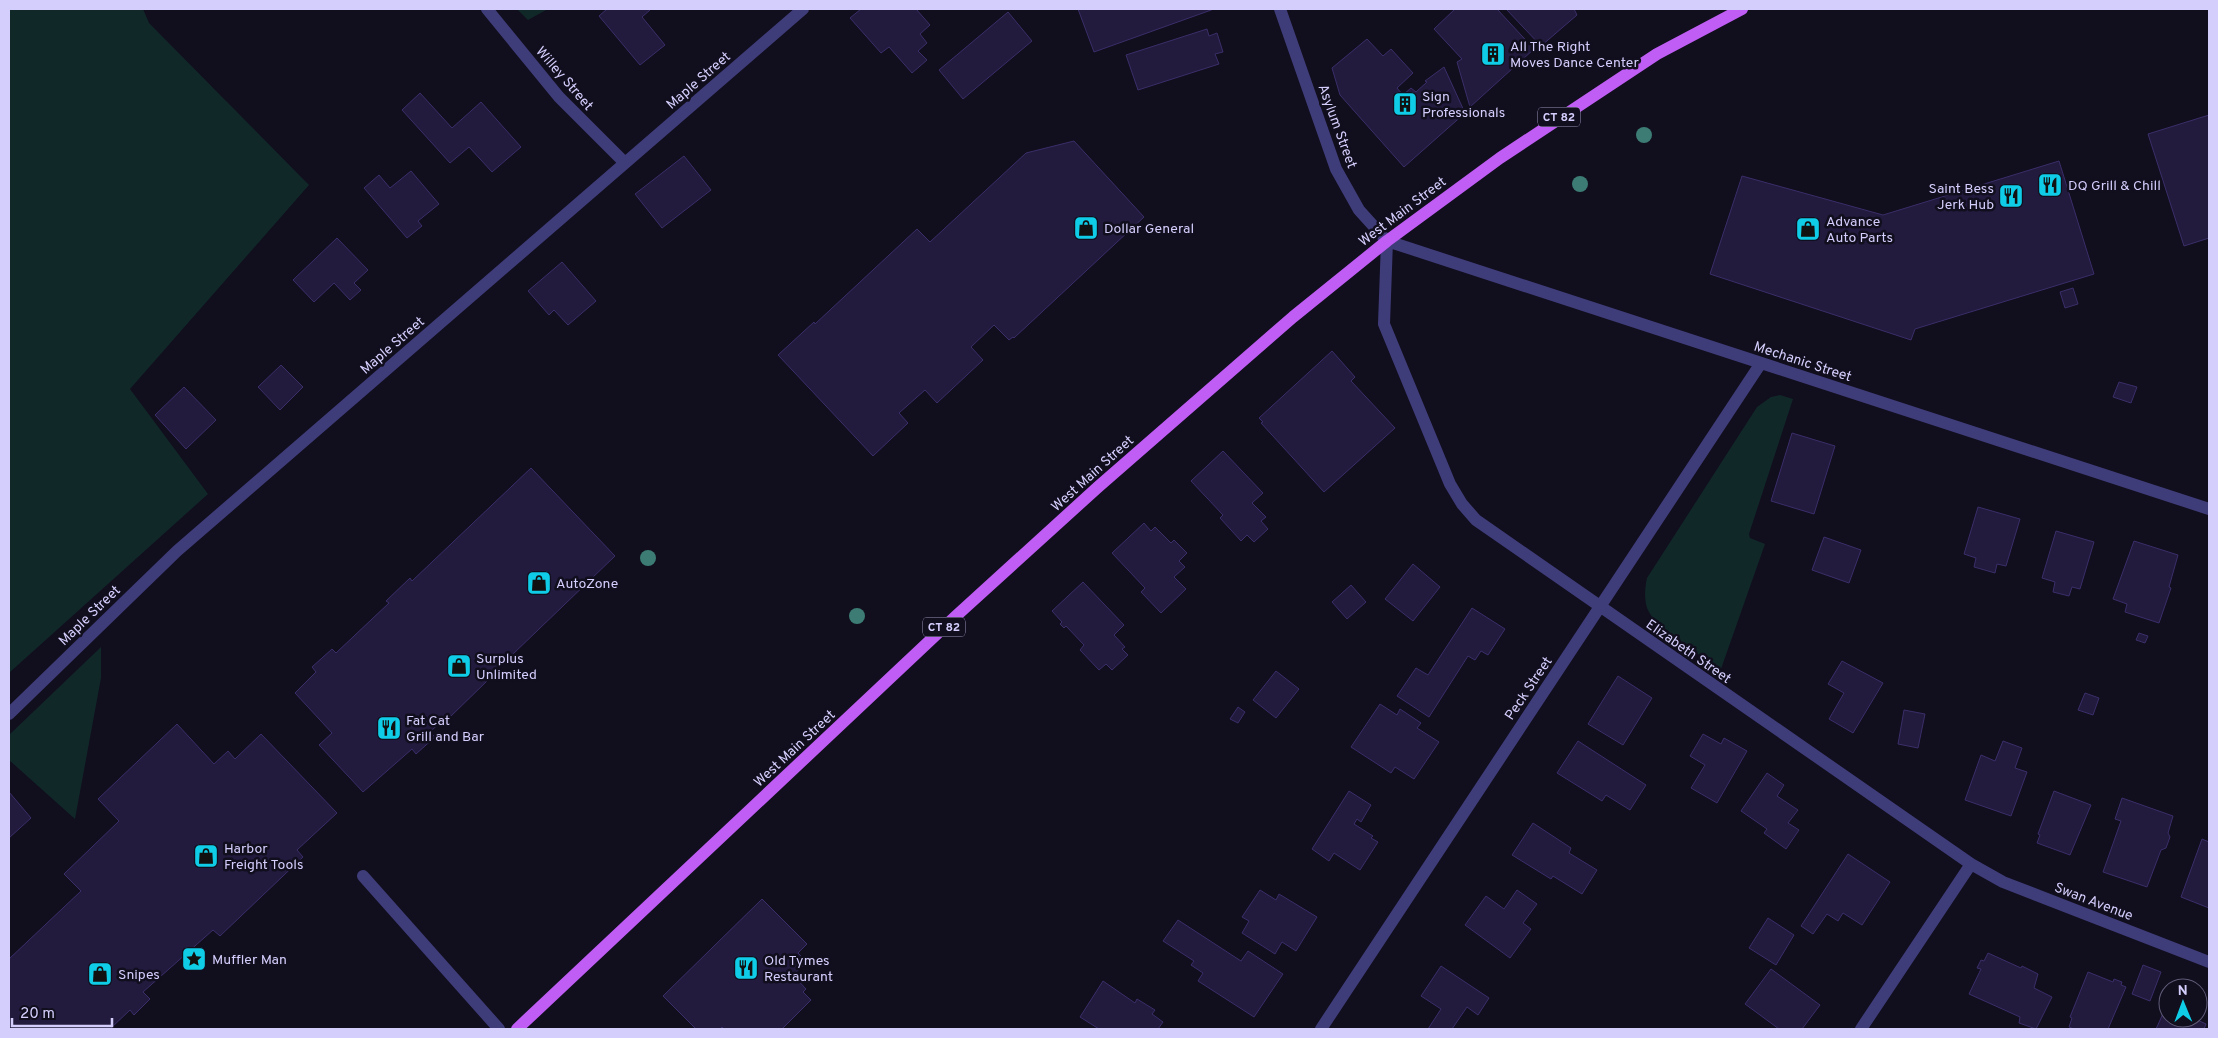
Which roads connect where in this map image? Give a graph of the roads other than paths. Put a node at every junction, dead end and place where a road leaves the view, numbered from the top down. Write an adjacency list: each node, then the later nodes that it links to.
1 (487, 9): 5 (street, Willey Street)
2 (803, 9): 5 (street, Maple Street)
3 (1280, 9): 6 (street, Asylum Street)
4 (1742, 9): 6 (main road, West Main Street / CT 82)
5 (625, 163): 10 (street, Maple Street)
6 (1387, 241): 7 (street, Mechanic Street); 9 (street, Elizabeth Street); 15 (main road, West Main Street / CT 82)
7 (1761, 364): 8 (street, Mechanic Street); 9 (street, Peck Street)
8 (2209, 509)
9 (1599, 607): 11 (street, Elizabeth Street); 16 (street, Peck Street)
10 (9, 714)
11 (1970, 864): 13 (street, Swan Avenue); 17 (street)
12 (363, 876): 14 (street)
13 (2209, 962)
14 (499, 1029)
15 (517, 1029)
16 (1321, 1029)
17 (1861, 1029)

